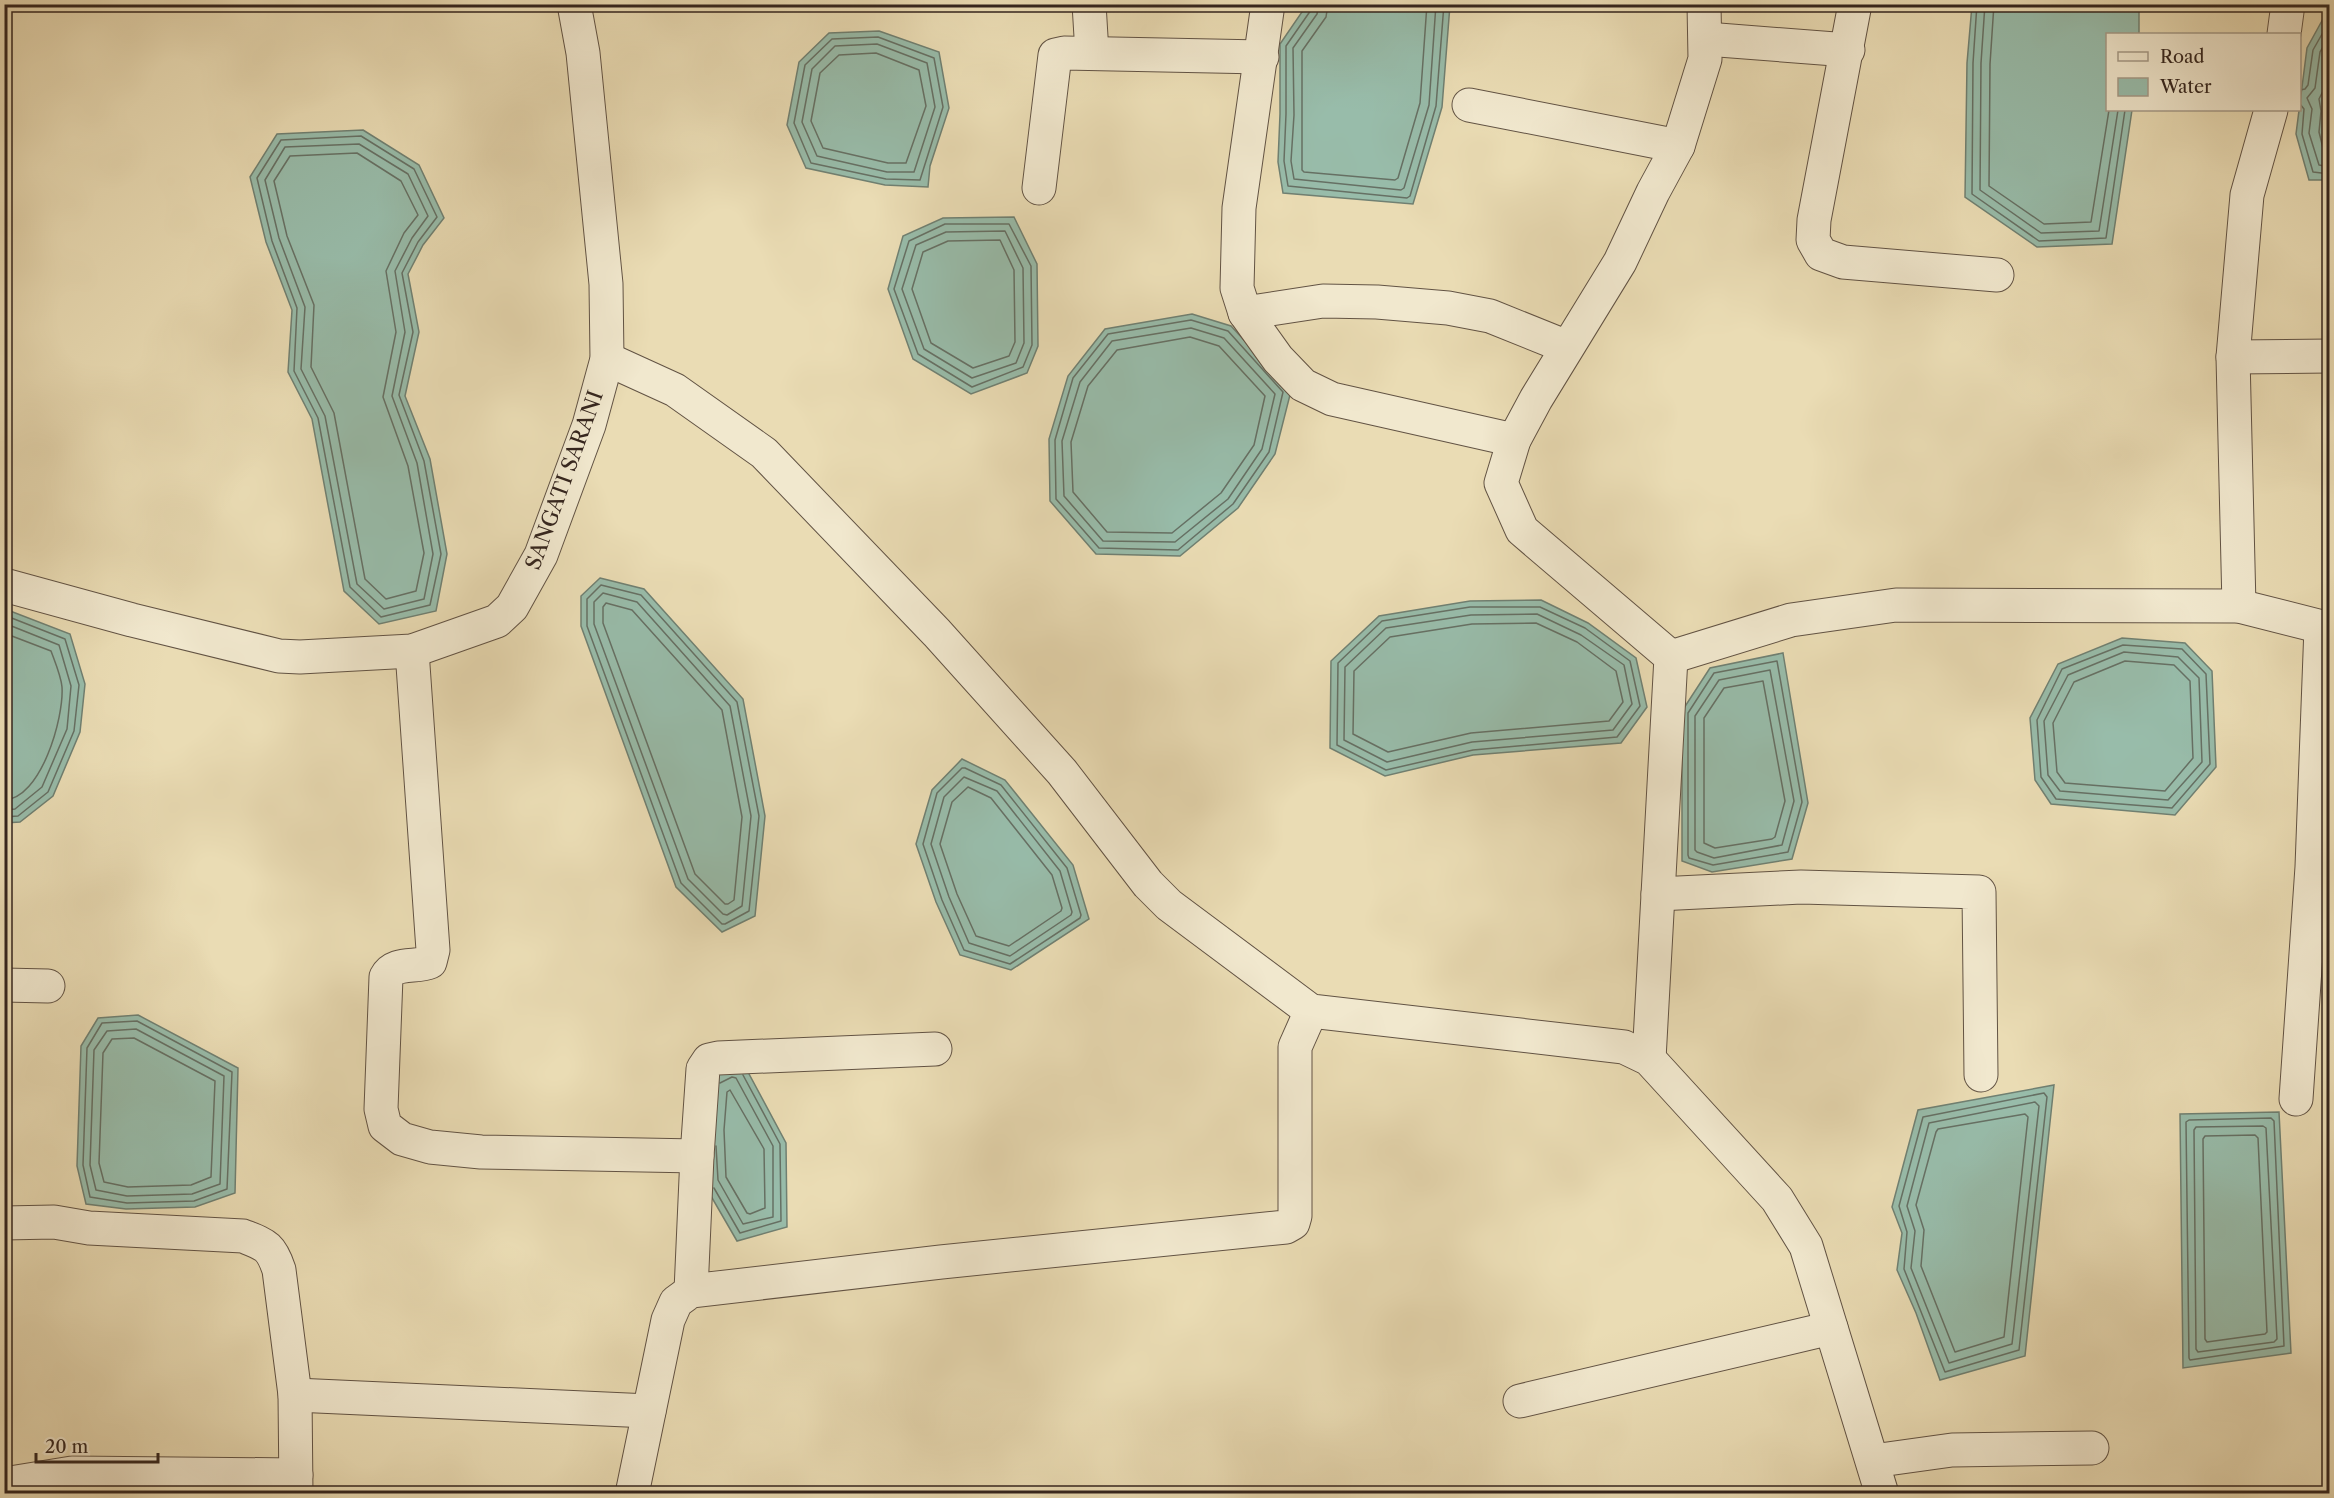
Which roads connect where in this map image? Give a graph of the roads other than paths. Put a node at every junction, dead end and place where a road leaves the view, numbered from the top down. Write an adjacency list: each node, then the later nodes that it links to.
1 (574, 4): 21 (street, SANGATI SARANI)
2 (1089, 4): 10 (street)
3 (1268, 4): 11 (street)
4 (1704, 4): 8 (street)
5 (1855, 4): 9 (street)
6 (2288, 4): 7 (street)
7 (2284, 33)
8 (1706, 39): 9 (street); 14 (street)
9 (1848, 50): 16 (street)
10 (1092, 53): 11 (street); 15 (street)
11 (1262, 57): 17 (street)
12 (1469, 105): 14 (street)
13 (2271, 111): 20 (street)
14 (1678, 146): 18 (street)
15 (1039, 188)
16 (1997, 275)
17 (1245, 313): 18 (street); 22 (street)
18 (1567, 348): 22 (street)
19 (2330, 356): 20 (street)
20 (2233, 357): 24 (street)
21 (607, 359): 26 (street, SANGATI SARANI); 31 (street)
22 (1514, 440): 27 (street)
23 (4, 585): 26 (street, SANGATI SARANI)
24 (2239, 606): 25 (street); 27 (street)
25 (2325, 628): 35 (street)
26 (412, 651): 36 (street)
27 (1671, 657): 28 (street)
28 (1658, 894): 33 (street); 34 (street)
29 (4, 985): 30 (street)
30 (48, 986)
31 (1311, 1011): 33 (street); 38 (street)
32 (935, 1049): 36 (street)
33 (1649, 1059): 39 (street)
34 (1981, 1075)
35 (2296, 1100)
36 (697, 1156): 38 (street)
37 (4, 1223): 40 (street)
38 (692, 1291): 42 (street)
39 (1831, 1328): 41 (street); 44 (street)
40 (295, 1395): 42 (street); 46 (street)
41 (1520, 1401)
42 (649, 1411): 47 (street)
43 (2092, 1448): 44 (street)
44 (1873, 1461): 48 (street)
45 (4, 1484): 46 (street)
46 (296, 1484)
47 (633, 1494)
48 (1882, 1494)

